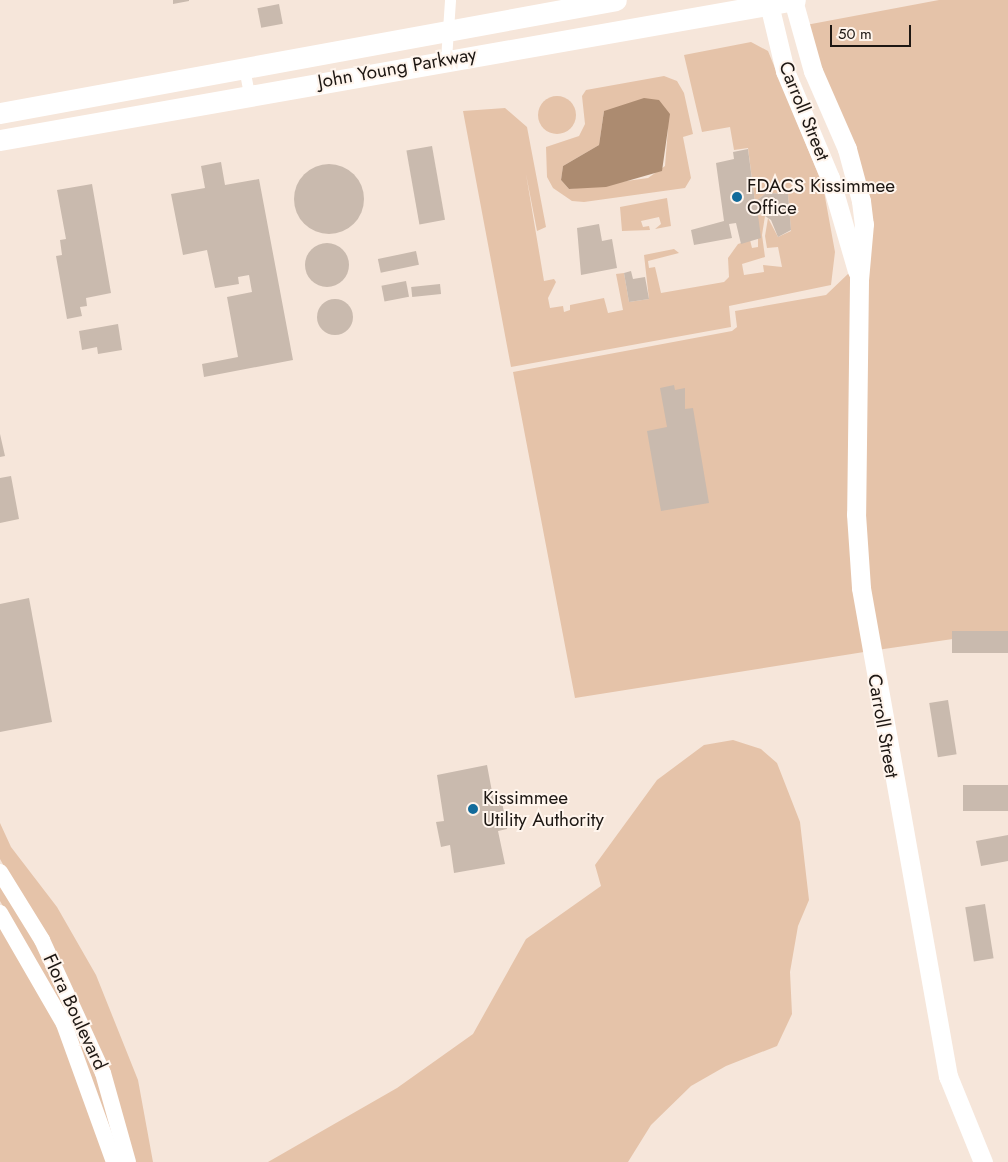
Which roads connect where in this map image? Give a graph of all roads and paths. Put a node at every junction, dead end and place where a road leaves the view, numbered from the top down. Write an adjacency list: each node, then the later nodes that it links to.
1 (450, 0): 5 (street)
2 (616, 0): 5 (highway, John Young Parkway)
3 (794, 0): 4 (highway, John Young Parkway); 11 (main road, Carroll Street)
4 (768, 2): 6 (highway, John Young Parkway); 11 (main road, Carroll Street)
5 (450, 30): 6 (street); 7 (highway, John Young Parkway)
6 (446, 60): 8 (highway, John Young Parkway)
7 (244, 68): 8 (street); 9 (highway, John Young Parkway)
8 (249, 94): 10 (highway, John Young Parkway)
9 (0, 113)
10 (0, 140)
11 (859, 280): 16 (main road, Carroll Street)
12 (0, 872): 15 (street, Flora Boulevard)
13 (0, 913): 14 (street, Flora Boulevard)
14 (114, 1162)
15 (128, 1162)
16 (983, 1162)

